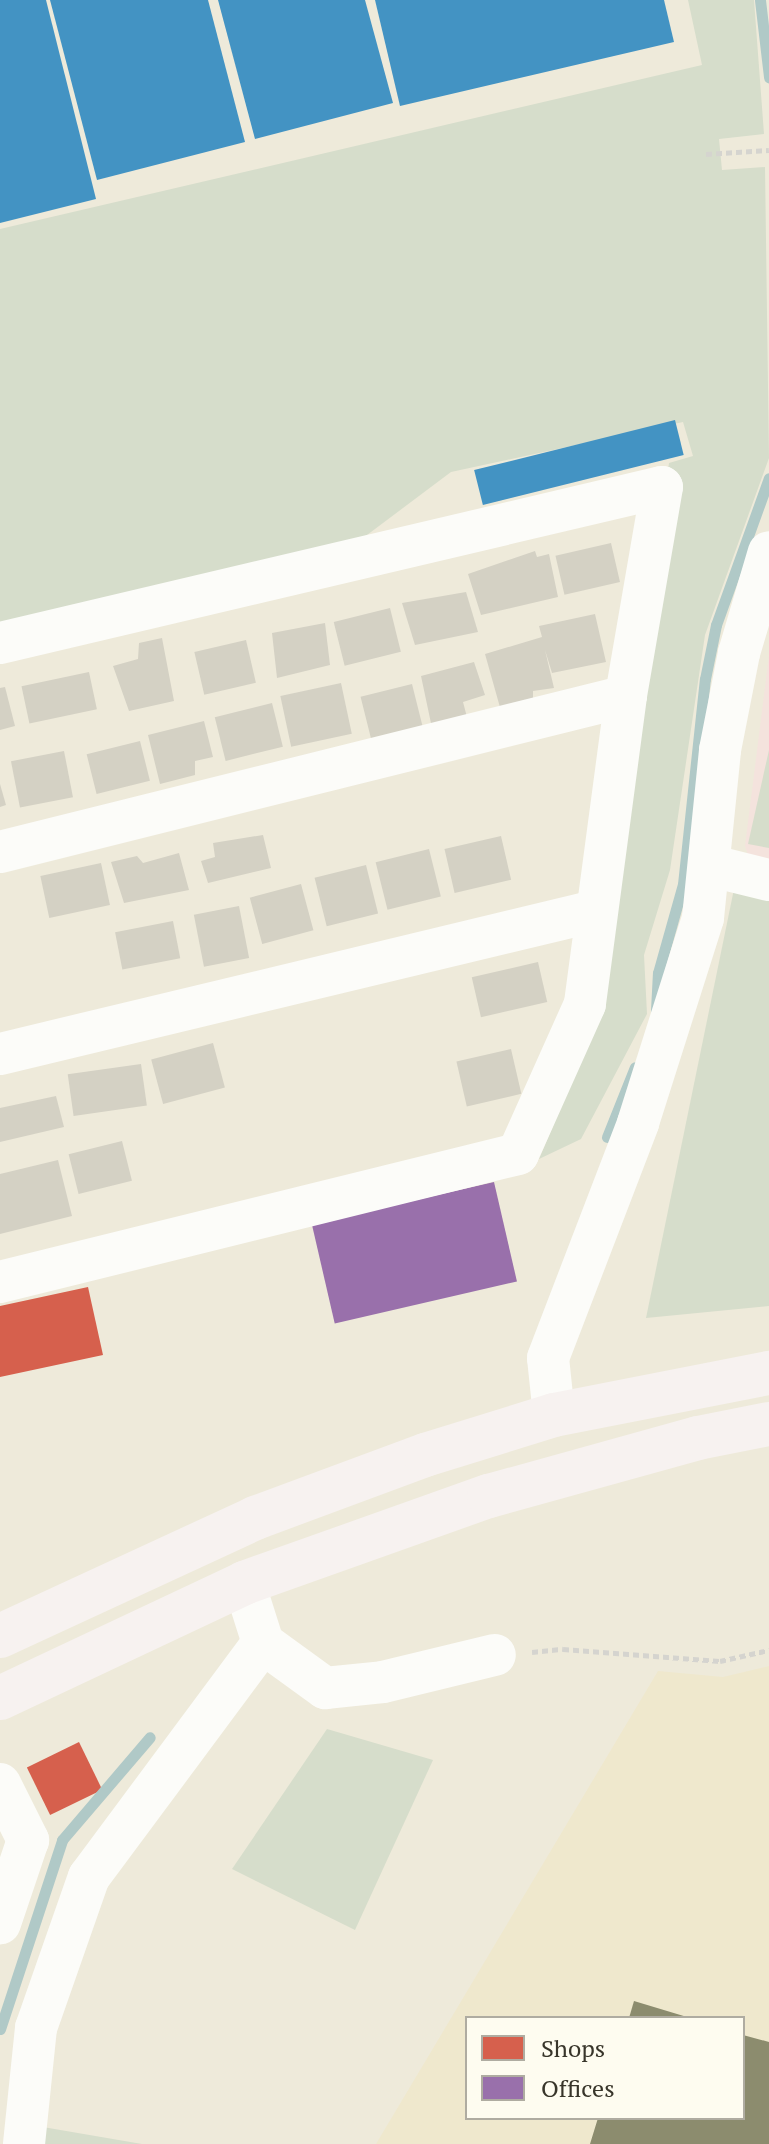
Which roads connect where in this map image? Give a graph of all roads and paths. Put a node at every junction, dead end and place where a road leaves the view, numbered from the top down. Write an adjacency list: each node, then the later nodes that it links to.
1 (769, 150): 2 (path)
2 (706, 154)
3 (769, 552): 7 (street)
4 (0, 643): 5 (street)
5 (626, 696): 6 (street); 9 (street)
6 (0, 852)
7 (712, 866): 8 (street); 13 (street)
8 (769, 880)
9 (595, 911): 10 (street); 11 (street)
10 (0, 1054)
11 (0, 1282)
12 (769, 1373): 13 (main road)
13 (554, 1415): 16 (main road)
14 (769, 1424): 15 (main road)
15 (244, 1583): 17 (street); 20 (main road)
16 (0, 1636)
17 (263, 1643): 19 (street); 23 (street)
18 (769, 1650): 19 (path)
19 (495, 1655)
20 (0, 1698)
21 (0, 1784): 22 (street)
22 (0, 1923)
23 (24, 2144)

